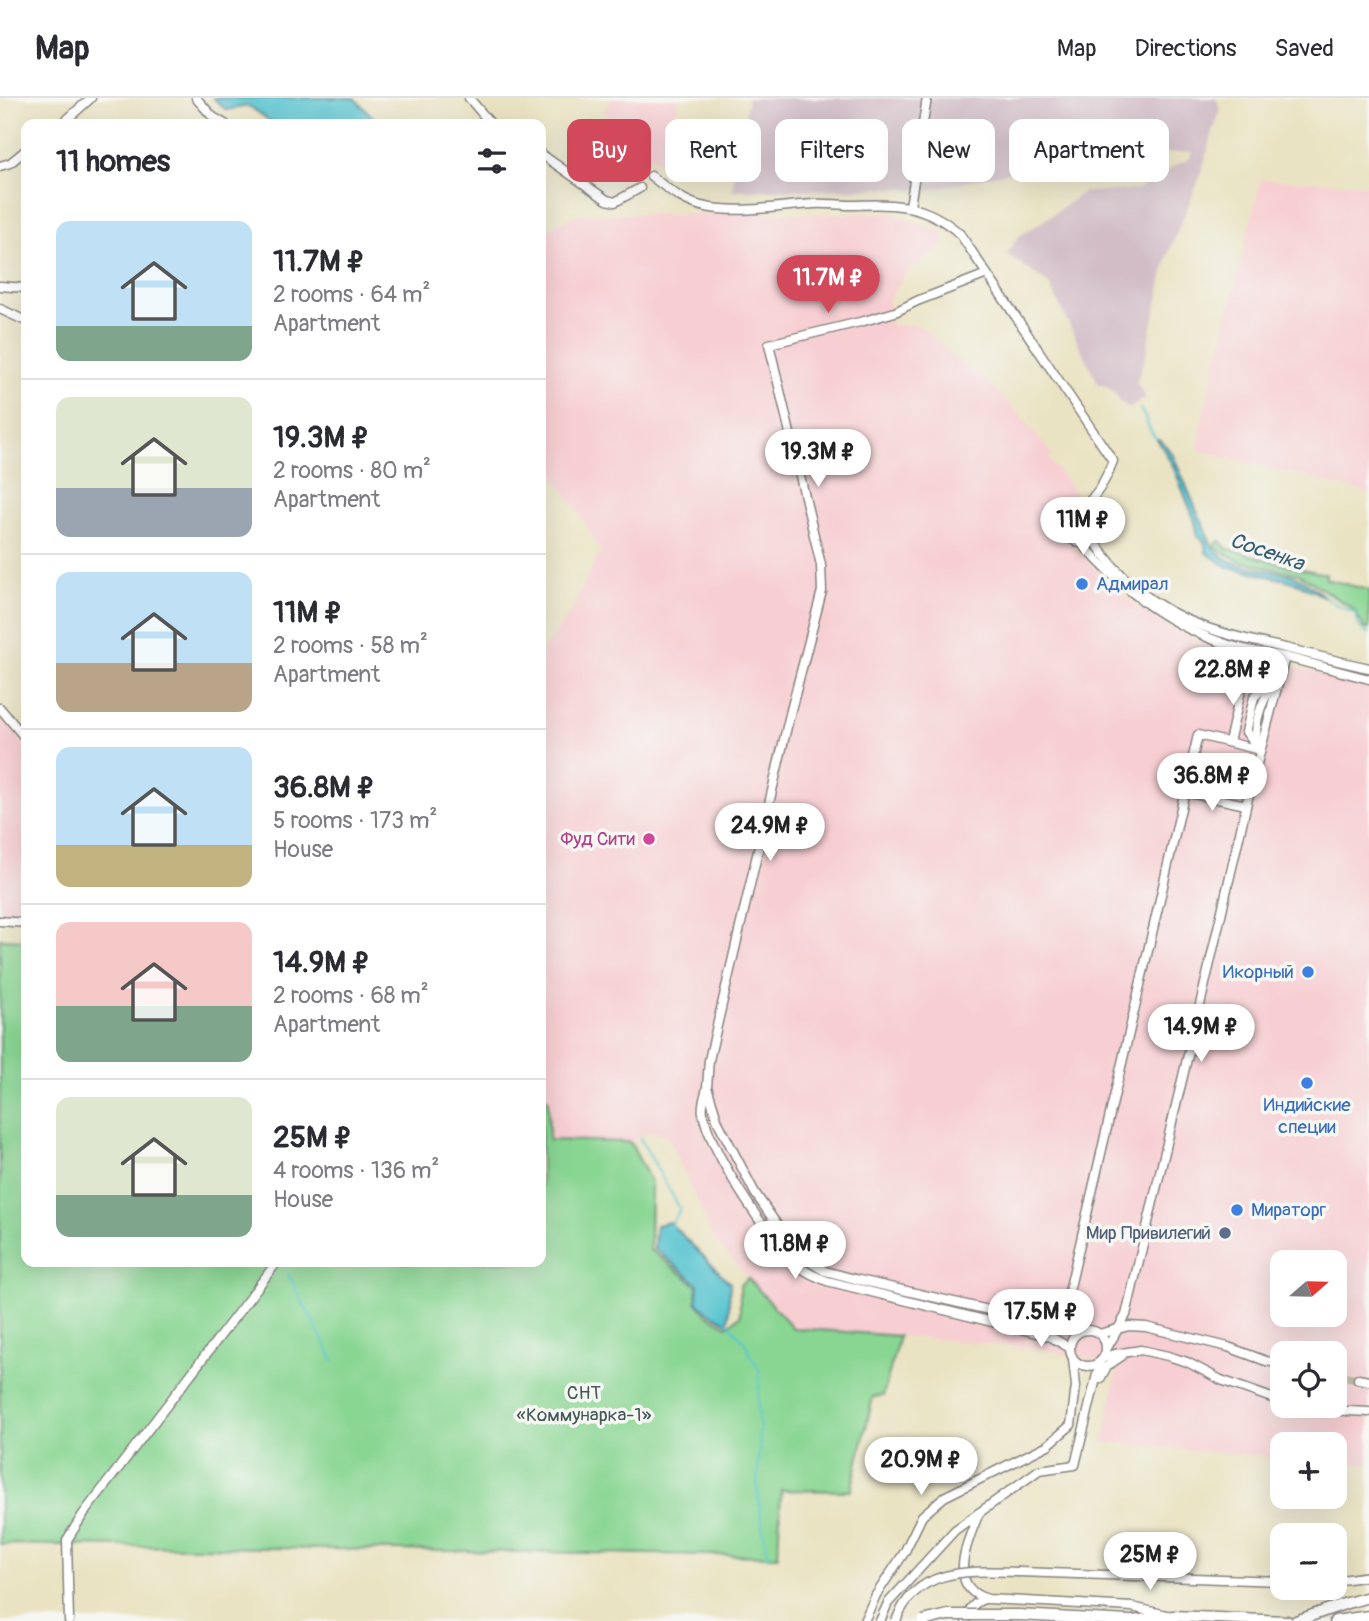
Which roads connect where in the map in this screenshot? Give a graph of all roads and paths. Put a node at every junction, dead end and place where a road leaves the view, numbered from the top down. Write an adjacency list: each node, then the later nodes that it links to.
1 (90, 98): 5 (street)
2 (197, 98): 6 (street)
3 (469, 98): 7 (street)
4 (928, 98): 13 (street)
5 (67, 119)
6 (216, 119)
7 (487, 119)
8 (21, 154): 10 (street)
9 (546, 157): 12 (street)
10 (0, 166)
11 (651, 176): 13 (street)
12 (640, 188)
13 (910, 206): 14 (street)
14 (986, 274): 19 (street); 38 (street)
15 (0, 286): 16 (street)
16 (21, 288)
17 (0, 310): 18 (street)
18 (21, 319)
19 (1094, 496): 20 (street); 21 (street)
20 (1092, 526): 21 (street); 22 (street)
21 (1070, 527): 23 (street)
22 (1091, 537): 23 (street); 26 (street)
23 (1082, 543): 24 (street)
24 (1250, 651): 25 (street); 28 (street)
25 (1284, 657): 27 (street); 29 (street)
26 (1369, 668)
27 (1281, 670): 33 (street); 33 (street)
28 (1245, 676): 32 (street); 32 (street)
29 (1369, 679)
30 (0, 708): 31 (street)
31 (21, 733)
32 (1229, 742): 33 (street); 34 (street)
33 (1260, 750): 35 (street)
34 (1185, 792): 35 (street); 40 (street)
35 (1246, 806): 41 (street)
36 (0, 921): 37 (street)
37 (21, 923)
38 (707, 1087): 40 (street); 44 (street)
39 (273, 1267): 64 (street)
40 (1061, 1326): 42 (street)
41 (1119, 1328): 43 (street); 45 (street); 49 (street)
42 (1085, 1330): 43 (street); 44 (street)
43 (1099, 1334): 45 (street)
44 (1070, 1348): 47 (street)
45 (1107, 1348): 48 (street)
46 (1141, 1350): 48 (street); 52 (street); 53 (street)
47 (1073, 1359): 48 (street); 65 (street)
48 (1102, 1360): 52 (street)
49 (1270, 1362)
50 (1358, 1379): 51 (street)
51 (1369, 1381)
52 (1094, 1391): 56 (street)
53 (1270, 1397)
54 (1347, 1411): 55 (street)
55 (1369, 1412)
56 (979, 1513): 61 (street); 66 (street)
57 (1369, 1576): 58 (street)
58 (1347, 1579)
59 (1270, 1581): 67 (street, bridge)
60 (1369, 1597): 72 (street)
61 (988, 1599): 62 (street); 69 (street)
62 (1173, 1616): 70 (street); 71 (street)
63 (1369, 1616): 73 (street)
64 (69, 1621)
65 (864, 1621)
66 (880, 1621)
67 (896, 1621)
68 (923, 1621): 70 (street, bridge)
69 (966, 1621)
70 (1131, 1621)
71 (1287, 1621)
72 (1296, 1621)
73 (1335, 1621)

